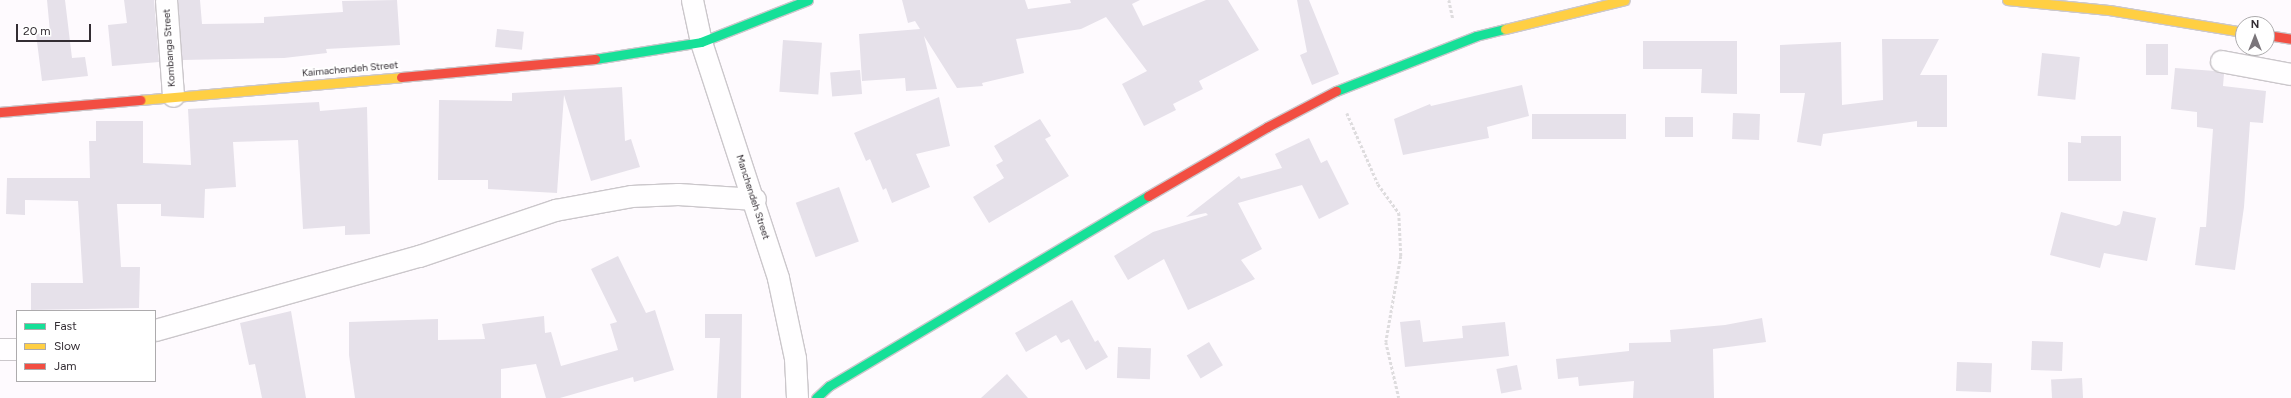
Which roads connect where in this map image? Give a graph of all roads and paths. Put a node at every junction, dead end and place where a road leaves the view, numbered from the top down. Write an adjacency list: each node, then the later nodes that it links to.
1 (166, 0): 13 (street, Kombanga Street)
2 (692, 0): 9 (street, Manchendeh Street)
3 (808, 0): 9 (main road, Kaimachendeh Street)
4 (1625, 0): 12 (main road)
5 (2007, 0): 6 (main road)
6 (2235, 31)
7 (2275, 37): 8 (main road)
8 (2291, 39)
9 (701, 42): 13 (main road, Kaimachendeh Street); 15 (street, Manchendeh Street)
10 (2221, 61): 11 (street)
11 (2291, 74)
12 (1337, 91): 19 (main road); 23 (path)
13 (173, 96): 14 (main road, Kaimachendeh Street)
14 (0, 112)
15 (755, 199): 16 (street); 20 (street, Manchendeh Street)
16 (156, 330)
17 (0, 349): 18 (street)
18 (16, 349)
19 (829, 386): 21 (main road); 22 (main road)
20 (797, 398)
21 (816, 398)
22 (823, 398)
23 (1400, 398)

